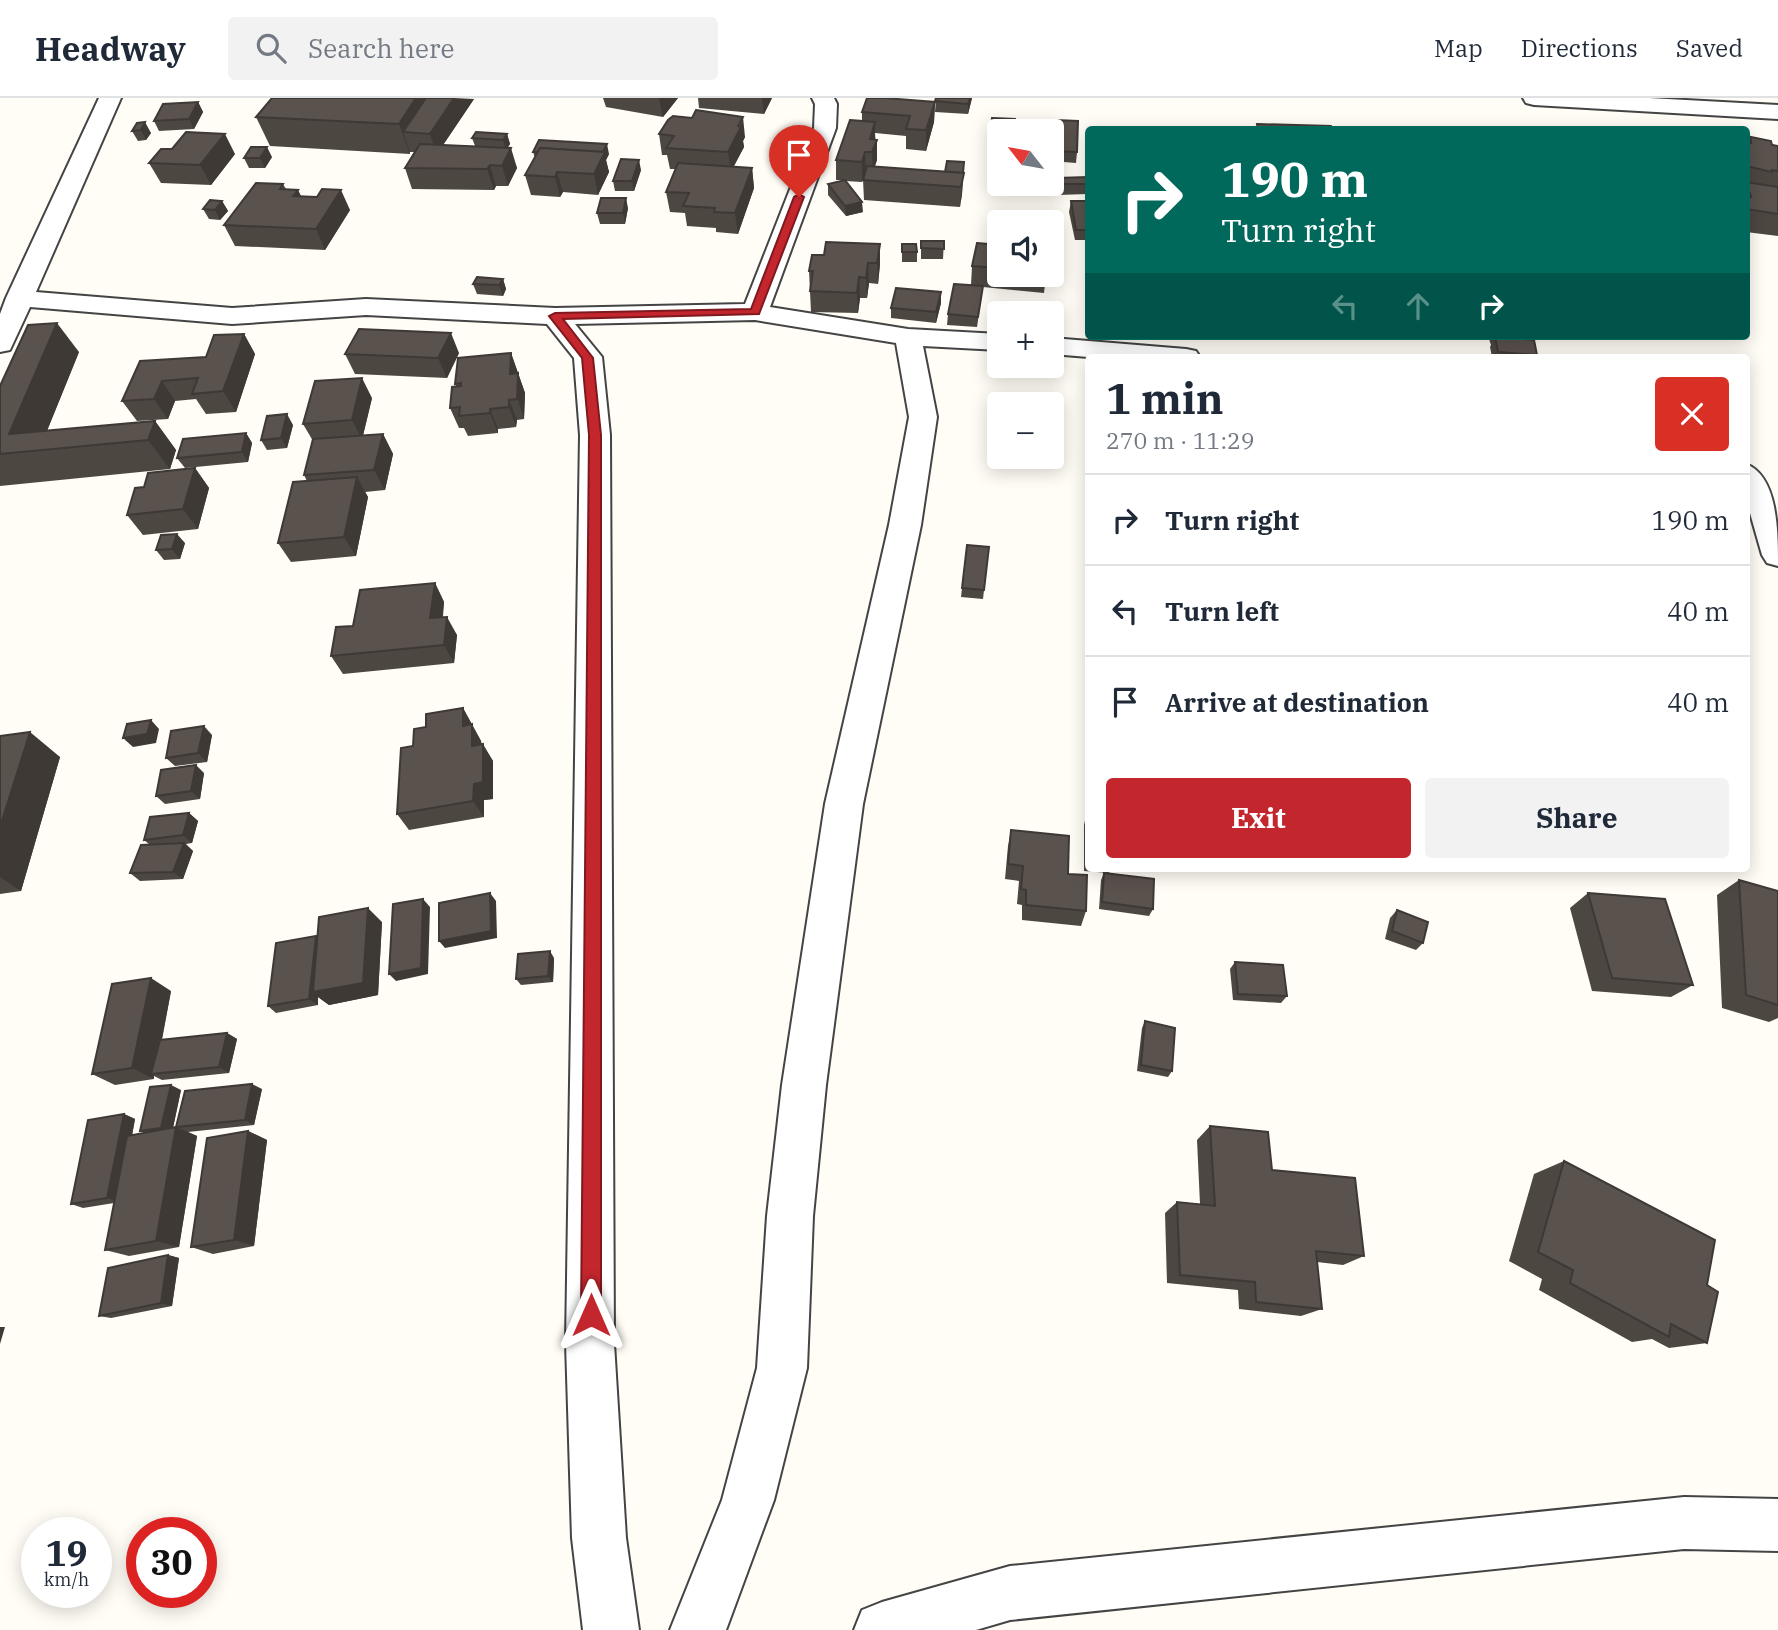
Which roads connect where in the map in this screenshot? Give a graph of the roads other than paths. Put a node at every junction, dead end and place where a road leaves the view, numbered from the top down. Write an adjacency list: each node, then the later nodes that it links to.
1 (110, 98): 5 (street)
2 (823, 98): 6 (street)
3 (1534, 98): 4 (street)
4 (1778, 112)
5 (19, 298): 7 (street); 10 (street)
6 (755, 312): 7 (street); 8 (street)
7 (555, 316): 16 (street)
8 (908, 337): 9 (street); 17 (street)
9 (987, 341)
10 (0, 344)
11 (1064, 347): 12 (street)
12 (1149, 354)
13 (1750, 477): 14 (street)
14 (1778, 555)
15 (1778, 1525): 18 (street)
16 (611, 1630)
17 (698, 1630)
18 (883, 1630)

